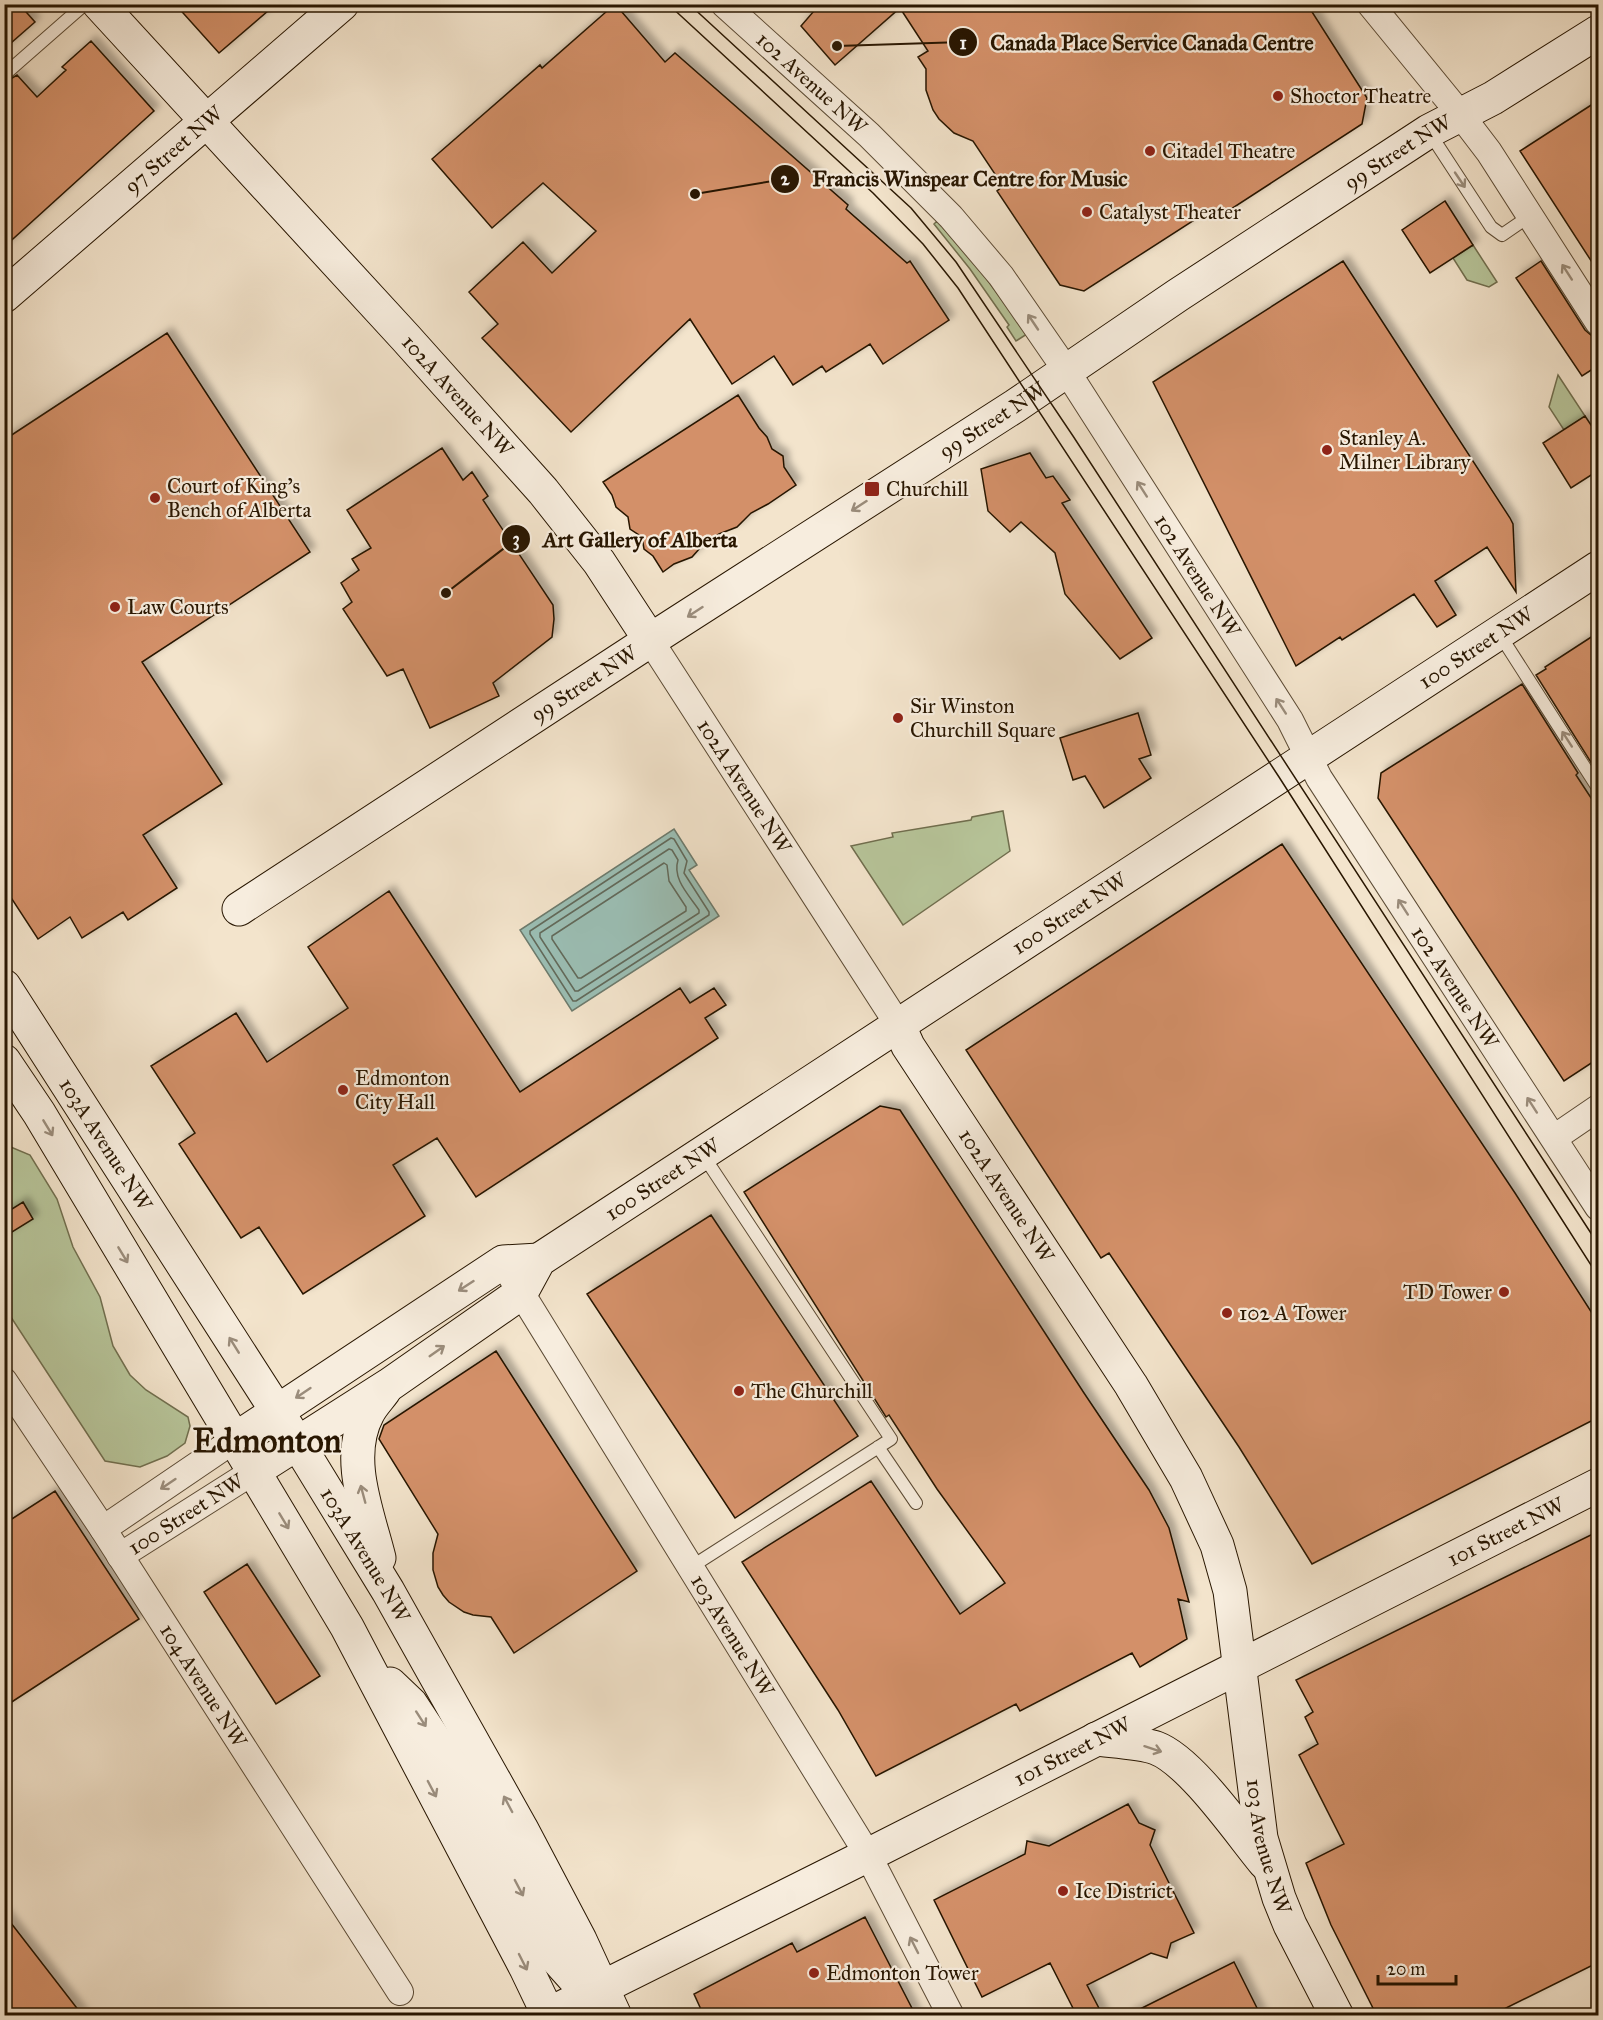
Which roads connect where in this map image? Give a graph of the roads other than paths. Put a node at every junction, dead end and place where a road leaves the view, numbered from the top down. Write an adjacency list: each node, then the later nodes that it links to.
1 (85, 4): 7 (lane)
2 (99, 4): 9 (main road, 102A Avenue NW)
3 (342, 4): 9 (main road, 97 Street NW)
4 (724, 4): 14 (street, 102 Avenue NW, one-way to 4)
5 (1370, 4): 8 (street)
6 (1599, 32): 8 (main road, 99 Street NW)
7 (4, 75)
8 (1460, 114): 10 (main road, 99 Street NW); 11 (street)
9 (207, 122): 12 (main road, 97 Street NW); 17 (main road, 102A Avenue NW)
10 (1428, 131): 11 (lane, one-way to 11); 14 (main road, 99 Street NW)
11 (1531, 215): 13 (street, one-way to 11)
12 (4, 296)
13 (1599, 322)
14 (1066, 370): 17 (main road, 99 Street NW, one-way to 17); 18 (street, 102 Avenue NW, one-way to 14)
15 (1599, 568): 16 (main road, 100 Street NW)
16 (1499, 634): 18 (main road, 100 Street NW); 19 (lane, one-way to 16)
17 (650, 640): 20 (main road, 99 Street NW); 22 (street, 102A Avenue NW)
18 (1308, 758): 22 (main road, 100 Street NW); 26 (street, 102 Avenue NW, one-way to 18)
19 (1599, 788)
20 (239, 909)
21 (4, 987): 23 (main road, 103A Avenue NW)
22 (899, 1026): 27 (main road, 100 Street NW); 46 (main road, 102A Avenue NW)
23 (44, 1047): 24 (main road); 34 (main road, 103A Avenue NW, one-way to 23)
24 (8, 1077): 35 (main road, 103A Avenue NW, one-way to 35)
25 (1599, 1108): 26 (street)
26 (1554, 1138): 28 (street, 102 Avenue NW)
27 (702, 1154): 29 (main road, 100 Street NW); 37 (lane)
28 (1599, 1207)
29 (539, 1260): 30 (main road, 100 Street NW); 31 (main road, 100 Street NW)
30 (503, 1262): 31 (street, 103 Avenue NW); 34 (main road, 100 Street NW, one-way to 34)
31 (521, 1293): 33 (main road, 100 Street NW, one-way to 31); 43 (street, 103 Avenue NW)
32 (4, 1381): 41 (street, 104 Avenue NW)
33 (388, 1384): 36 (main road, 100 Street NW); 44 (main road, one-way to 33)
34 (276, 1412): 35 (main road, 100 Street NW); 36 (main road, 103A Avenue NW)
35 (234, 1440): 38 (main road, 103A Avenue NW); 41 (street, 100 Street NW, one-way to 41)
36 (298, 1444): 38 (main road, 100 Street NW); 44 (main road, 103A Avenue NW)
37 (878, 1447): 40 (lane); 43 (lane)
38 (254, 1471): 42 (street, 100 Street NW); 45 (main road, 103A Avenue NW, one-way to 45)
39 (1599, 1485): 46 (main road, 101 Street NW)
40 (916, 1503)
41 (102, 1528): 42 (street, 104 Avenue NW)
42 (120, 1556): 50 (street, 104 Avenue NW)
43 (691, 1567): 48 (street, 103 Avenue NW)
44 (388, 1591): 51 (main road, 103A Avenue NW, one-way to 44)
45 (366, 1662): 51 (main road, one-way to 51); 52 (main road, 103A Avenue NW, one-way to 52)
46 (1241, 1665): 47 (main road, 101 Street NW); 49 (main road, 103 Avenue NW)
47 (1096, 1739): 48 (main road, 101 Street NW); 49 (main road, one-way to 49)
48 (868, 1855): 51 (main road, 101 Street NW); 53 (street, 103 Avenue NW, one-way to 48)
49 (1268, 1867): 54 (main road, 103 Avenue NW)
50 (400, 1992)
51 (608, 2001): 52 (main road, 101 Street NW)
52 (547, 2015)
53 (951, 2016)
54 (1337, 2016)

